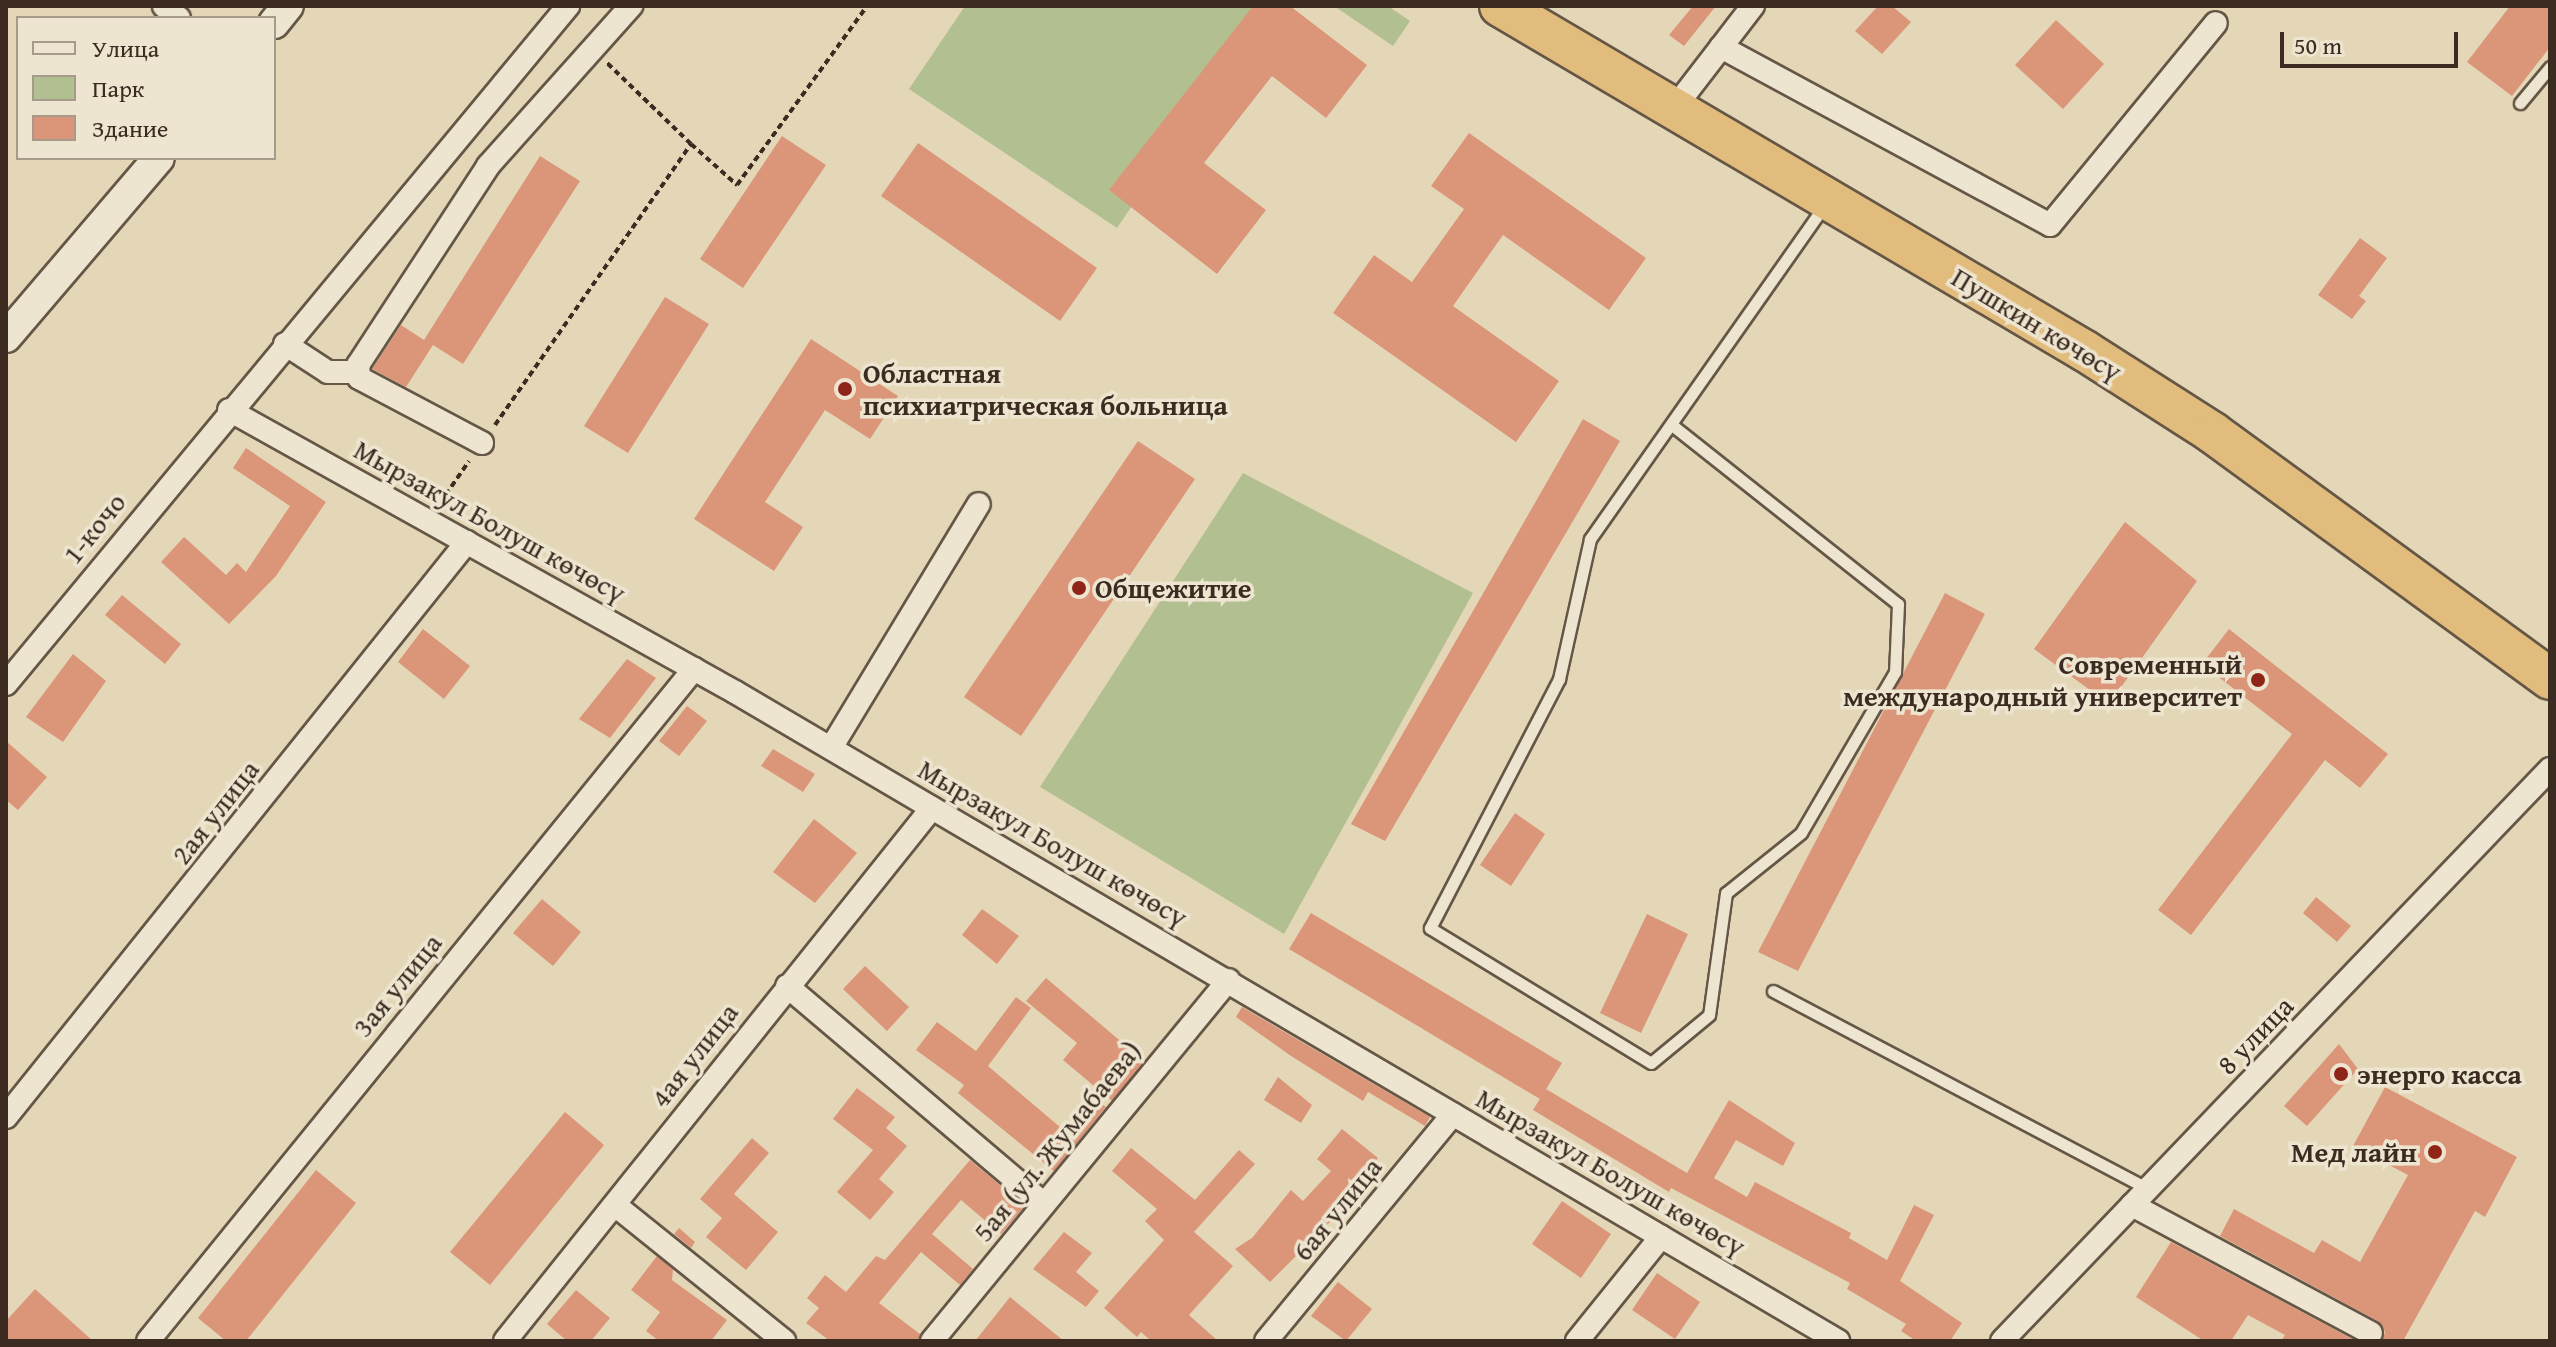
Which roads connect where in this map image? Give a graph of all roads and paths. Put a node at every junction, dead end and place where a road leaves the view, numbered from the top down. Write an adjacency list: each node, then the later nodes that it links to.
1 (568, 6): 16 (street, 1-кочо)
2 (631, 6): 8 (street)
3 (867, 6): 12 (path)
4 (1500, 6): 11 (highway, Пушкин көчөсү)
5 (1753, 6): 7 (street)
6 (2216, 23): 7 (street)
7 (1721, 47): 11 (street)
8 (595, 51): 12 (path); 17 (street)
9 (2550, 67): 10 (lane)
10 (2520, 103)
11 (1672, 111): 14 (highway, Пушкин көчөсү)
12 (691, 144): 20 (path)
13 (157, 160): 15 (street)
14 (1828, 201): 19 (lane); 25 (highway, Пушкин көчөсү)
15 (9, 329)
16 (285, 344): 17 (street); 18 (street, 1-кочо)
17 (356, 372): 20 (street)
18 (229, 410): 22 (street, Мырзакул Болуш көчөсү); 26 (street, 1-кочо)
19 (1672, 425): 19 (lane)
20 (482, 443): 22 (path)
21 (979, 504): 27 (street)
22 (428, 521): 23 (street, Мырзакул Болуш көчөсү)
23 (467, 542): 24 (street, Мырзакул Болуш көчөсү); 34 (street, 2ая улица)
24 (694, 669): 27 (street, Мырзакул Болуш көчөсү); 41 (street, 3ая улица)
25 (2550, 679)
26 (6, 684)
27 (831, 748): 29 (street, Мырзакул Болуш көчөсү)
28 (2550, 769): 35 (street, 8 улица)
29 (932, 808): 30 (street, Мырзакул Болуш көчөсү); 31 (street, 4ая улица)
30 (1229, 980): 33 (street, Мырзакул Болуш көчөсү); 36 (street, 5ая (ул. Жумабаева))
31 (787, 986): 36 (street); 37 (street, 4ая улица)
32 (1773, 991): 35 (lane)
33 (1453, 1114): 39 (street, Мырзакул Болуш көчөсү); 45 (street, 6ая улица)
34 (6, 1117)
35 (2150, 1189): 38 (street, 8 улица)
36 (1044, 1204): 44 (street, 5ая (ул. Жумабаева))
37 (615, 1205): 42 (street, 4ая улица); 43 (street)
38 (2132, 1205): 40 (street); 48 (street, 8 улица)
39 (1661, 1237): 46 (street); 47 (street, Мырзакул Болуш көчөсү)
40 (2371, 1333)
41 (148, 1341)
42 (505, 1341)
43 (784, 1341)
44 (932, 1341)
45 (1266, 1341)
46 (1577, 1341)
47 (1838, 1341)
48 (2002, 1341)

